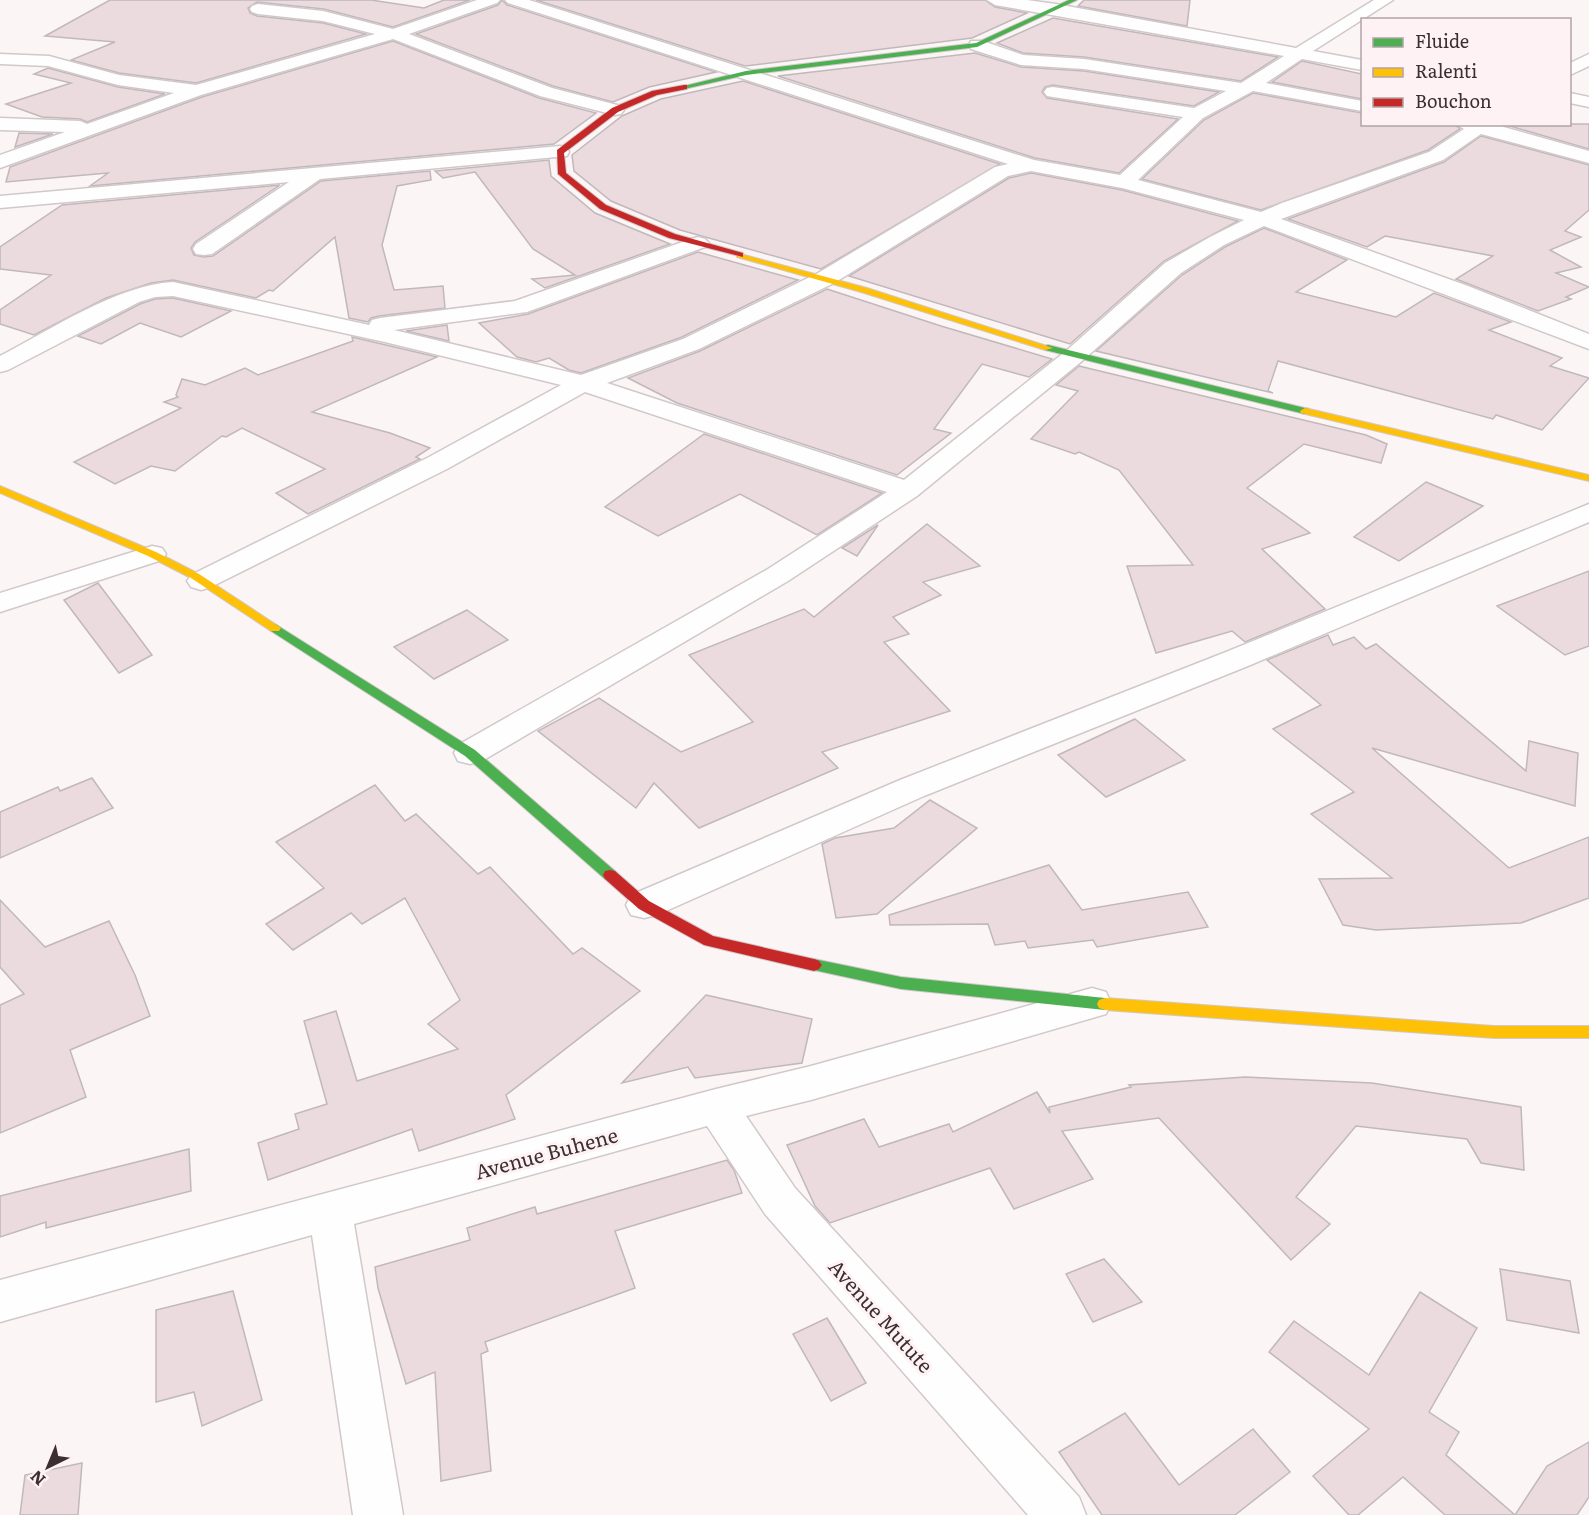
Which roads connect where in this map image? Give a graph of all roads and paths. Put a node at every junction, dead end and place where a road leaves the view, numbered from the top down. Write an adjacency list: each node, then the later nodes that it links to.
1 (492, 0): 8 (street)
2 (513, 0): 15 (street)
3 (995, 0): 7 (street)
4 (1074, 0): 7 (street)
5 (1385, 0): 10 (street)
6 (258, 9): 8 (street)
7 (1056, 9): 9 (street); 10 (street)
8 (394, 34): 17 (street); 22 (street)
9 (977, 45): 15 (street); 16 (street)
10 (1298, 54): 13 (street); 16 (street)
11 (0, 58): 17 (street)
12 (1589, 59): 14 (street)
13 (1361, 65)
14 (1571, 69)
15 (746, 73): 22 (street); 30 (street)
16 (1248, 87): 21 (street); 23 (street)
17 (195, 91): 26 (street)
18 (1053, 92): 23 (street)
19 (1571, 98): 20 (street)
20 (1589, 102)
21 (1361, 106)
22 (615, 110): 27 (street)
23 (1197, 114): 32 (street)
24 (0, 124): 26 (street)
25 (1476, 126): 28 (street); 34 (street)
26 (97, 128): 29 (street)
27 (560, 152): 31 (street); 35 (street)
28 (1589, 157)
29 (0, 162)
30 (1031, 165): 32 (street); 37 (street)
31 (315, 174): 33 (street); 36 (street)
32 (1124, 182): 34 (street)
33 (0, 202)
34 (1263, 219): 39 (street); 40 (street)
35 (698, 243): 37 (street); 38 (street)
36 (204, 249)
37 (826, 278): 40 (street); 42 (street)
38 (351, 328): 41 (street); 42 (street)
39 (1589, 342)
40 (1074, 356): 43 (street); 45 (street)
41 (0, 365)
42 (583, 383): 45 (street); 48 (street)
43 (1589, 478)
44 (0, 489): 47 (street)
45 (908, 490): 50 (street)
46 (1589, 512): 51 (street)
47 (152, 554): 48 (street); 49 (street)
48 (201, 581): 50 (street)
49 (0, 603)
50 (470, 753): 51 (street)
51 (644, 905): 52 (street)
52 (1092, 1003): 53 (street); 54 (street, Avenue Buhene)
53 (1589, 1032)
54 (716, 1106): 55 (street, Avenue Buhene); 58 (street, Avenue Mutute)
55 (330, 1210): 56 (street, Avenue Buhene); 57 (street)
56 (0, 1301)
57 (378, 1515)
58 (1061, 1515)

